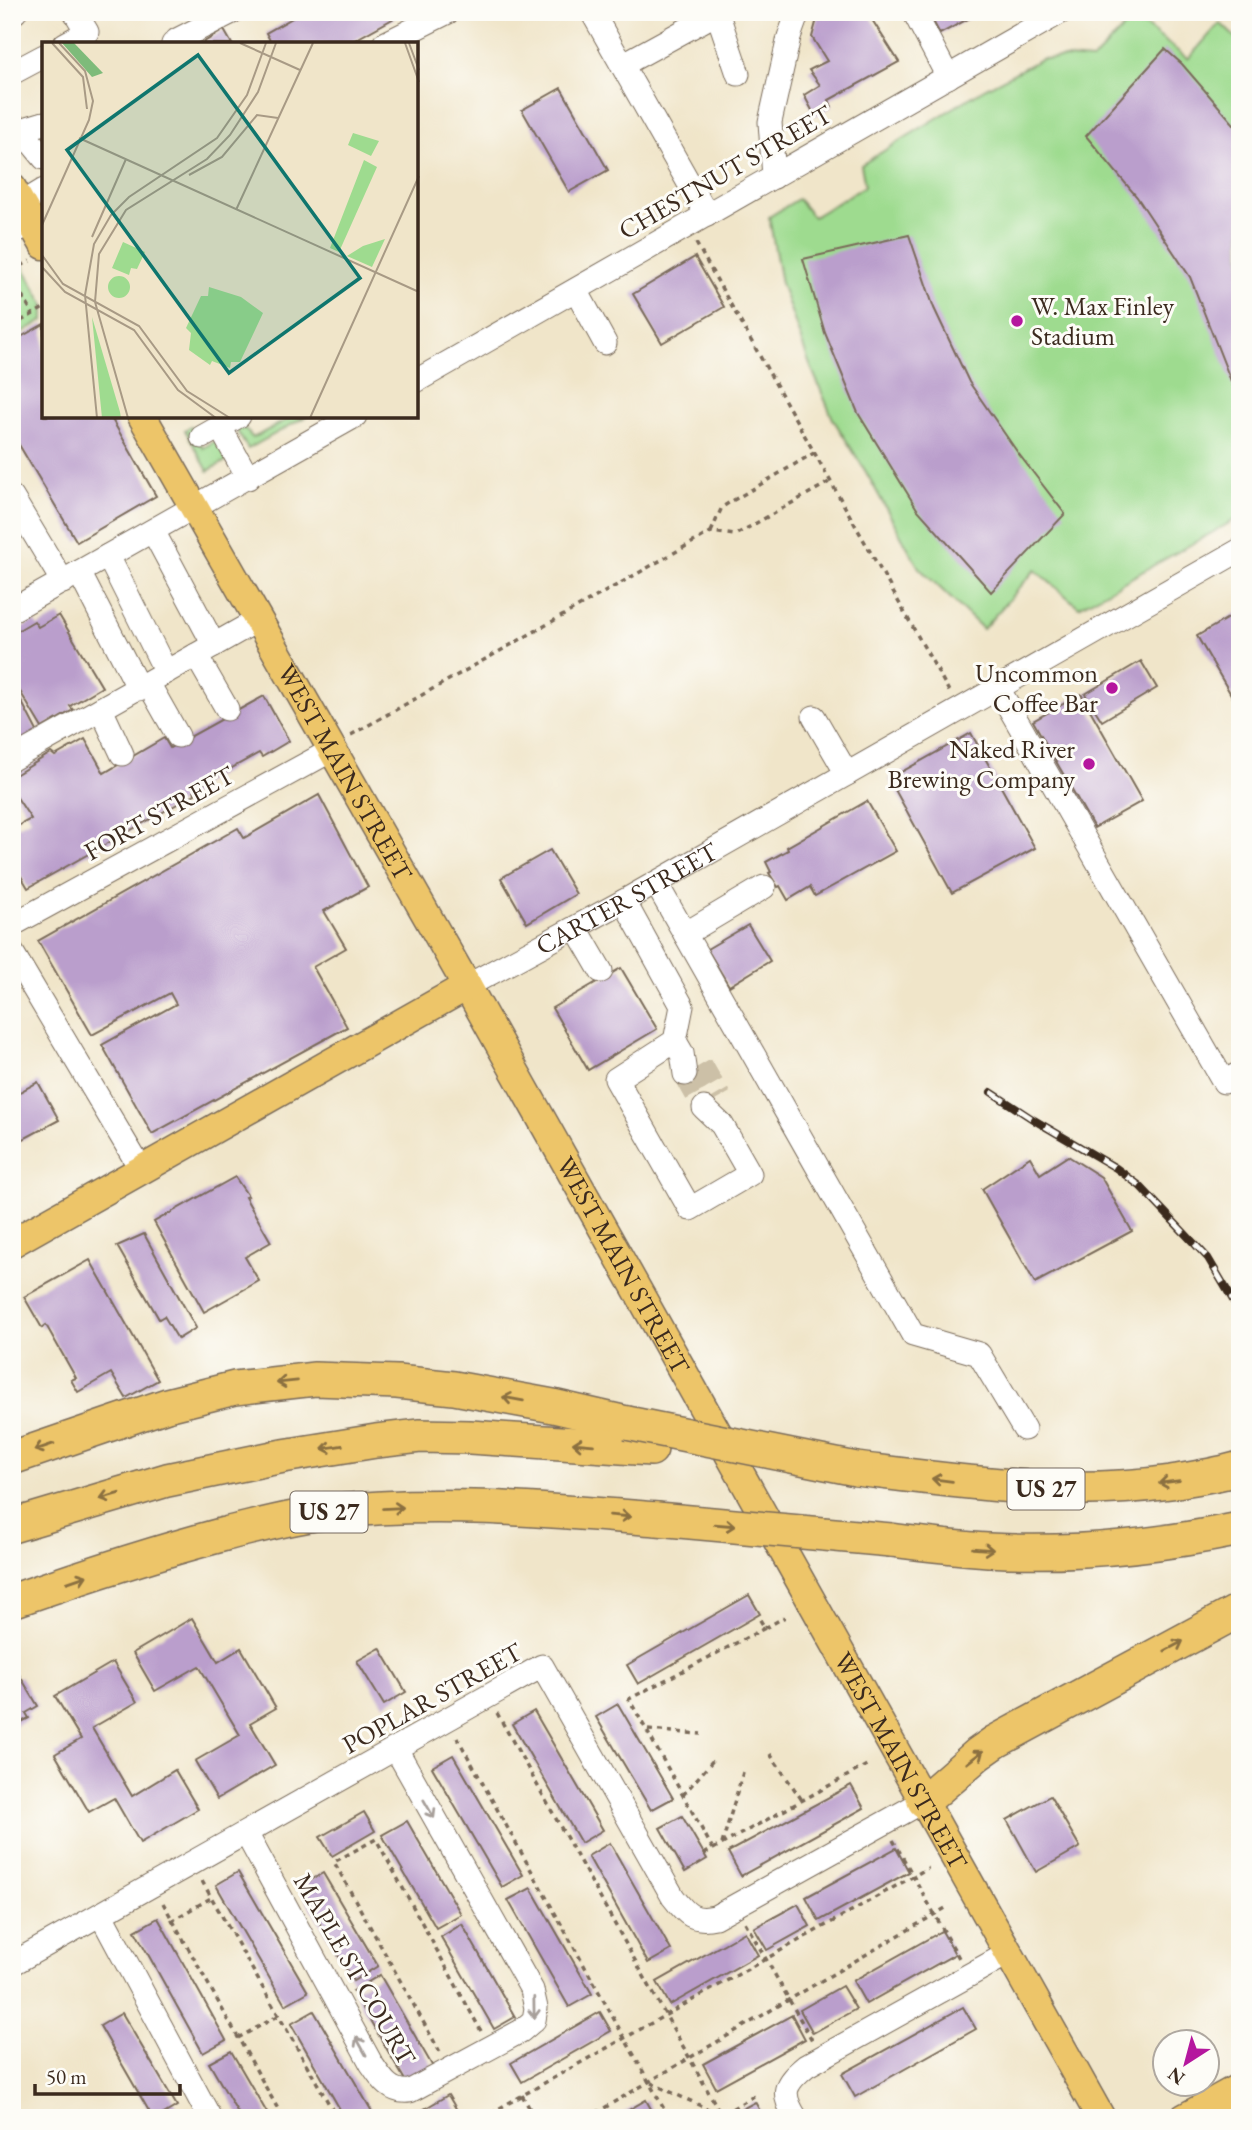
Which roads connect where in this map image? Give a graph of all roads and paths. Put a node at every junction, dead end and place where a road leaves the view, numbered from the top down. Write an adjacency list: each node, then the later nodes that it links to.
1 (75, 12): 9 (street)
2 (232, 12): 10 (street)
3 (448, 12): 11 (street)
4 (592, 12): 13 (street)
5 (798, 12): 20 (street)
6 (914, 12): 16 (street)
7 (1061, 12): 16 (street, CHESTNUT STREET)
8 (717, 13): 13 (street); 15 (street)
9 (69, 42)
10 (175, 42)
11 (388, 42)
12 (42, 57): 14 (street)
13 (622, 65): 21 (street)
14 (12, 73)
15 (738, 74)
16 (948, 77): 20 (street, CHESTNUT STREET)
17 (42, 124): 18 (street)
18 (17, 132): 19 (street)
19 (42, 156)
20 (774, 177): 21 (street, CHESTNUT STREET)
21 (707, 215): 22 (street, CHESTNUT STREET)
22 (687, 226): 24 (street, CHESTNUT STREET); 33 (path)
23 (12, 278): 26 (path)
24 (576, 290): 28 (street); 29 (street, CHESTNUT STREET)
25 (42, 309): 26 (path)
26 (33, 314): 27 (path)
27 (12, 326)
28 (605, 343)
29 (418, 380)
30 (143, 418): 37 (main road, WEST MAIN STREET)
31 (352, 418): 34 (street)
32 (221, 427): 34 (street)
33 (815, 453): 35 (path); 39 (path)
34 (248, 478): 37 (street)
35 (831, 481): 39 (path); 50 (path)
36 (12, 497): 42 (street)
37 (194, 508): 38 (street); 44 (main road, WEST MAIN STREET)
38 (153, 531): 41 (street); 45 (street)
39 (711, 532): 53 (path)
40 (1240, 550): 47 (street, CARTER STREET)
41 (108, 556): 42 (street); 46 (street)
42 (71, 577): 43 (street); 46 (street)
43 (12, 610)
44 (258, 620): 45 (street); 53 (main road, WEST MAIN STREET)
45 (205, 650): 46 (street); 49 (street)
46 (151, 681): 48 (street); 52 (street)
47 (998, 688): 50 (street, CARTER STREET); 66 (street)
48 (101, 709): 54 (street); 55 (street)
49 (227, 709)
50 (960, 710): 56 (street, CARTER STREET)
51 (814, 717): 56 (street)
52 (178, 736)
53 (331, 748): 60 (street, FORT STREET); 65 (main road, WEST MAIN STREET)
54 (122, 754)
55 (12, 759)
56 (847, 774): 57 (street, CARTER STREET)
57 (656, 883): 59 (street, CARTER STREET); 62 (street)
58 (764, 887): 62 (street)
59 (624, 901): 61 (street, CARTER STREET); 67 (street)
60 (12, 925)
61 (576, 928): 64 (street); 65 (street, CARTER STREET)
62 (685, 934): 70 (street)
63 (12, 952): 68 (street)
64 (601, 971)
65 (467, 986): 68 (main road, CARTER STREET); 92 (main road, WEST MAIN STREET)
66 (1240, 1073)
67 (712, 1103)
68 (142, 1171): 69 (main road, CARTER STREET)
69 (12, 1243)
70 (1024, 1429)
71 (12, 1458): 72 (highway, one-way to 71, bridge)
72 (856, 1469): 73 (highway, US 27, one-way to 72); 74 (highway, US 27, one-way to 74, bridge)
73 (1238, 1469)
74 (12, 1526)
75 (1240, 1529): 76 (highway, US 27, one-way to 75, bridge)
76 (12, 1601)
77 (1240, 1610): 92 (highway, one-way to 77)
78 (757, 1615): 80 (path)
79 (785, 1617): 80 (path)
80 (765, 1628): 83 (path)
81 (488, 1697): 82 (street, POPLAR STREET); 103 (street, POPLAR STREET); 114 (path)
82 (448, 1720): 85 (street, POPLAR STREET); 116 (path)
83 (646, 1730): 84 (path); 90 (path)
84 (701, 1734)
85 (396, 1749): 94 (street, POPLAR STREET); 117 (street, MAPLE ST COURT, one-way to 117)
86 (770, 1754): 91 (path)
87 (715, 1758): 90 (path)
88 (867, 1765): 91 (path)
89 (744, 1769): 95 (path)
90 (683, 1796): 96 (path)
91 (802, 1800): 95 (path)
92 (923, 1801): 93 (street, POPLAR STREET); 108 (main road, WEST MAIN STREET)
93 (884, 1823): 99 (path); 103 (street, POPLAR STREET)
94 (246, 1833): 106 (street, POPLAR STREET); 117 (street, MAPLE ST COURT, one-way to 94)
95 (722, 1844): 96 (path)
96 (713, 1849): 97 (path)
97 (704, 1854)
98 (928, 1868): 99 (path)
99 (914, 1876): 105 (path); 109 (path)
100 (202, 1881): 101 (path)
101 (211, 1898): 107 (path); 113 (path)
102 (162, 1904): 107 (path)
103 (736, 1905): 109 (path)
104 (949, 1906): 105 (path)
105 (935, 1914): 111 (path); 112 (path)
106 (101, 1915): 110 (street, POPLAR STREET); 126 (street)
107 (172, 1920): 115 (path)
108 (1009, 1953): 111 (street); 134 (main road, WEST MAIN STREET)
109 (766, 1958): 112 (path); 114 (path)
110 (12, 1964)
111 (968, 1976): 120 (street)
112 (790, 1999): 119 (path); 120 (path)
113 (278, 2016): 115 (path); 128 (path)
114 (664, 2016): 116 (path); 119 (path)
115 (238, 2038): 127 (path)
116 (625, 2038): 121 (path); 123 (path)
117 (491, 2048): 118 (path)
118 (443, 2057)
119 (689, 2057): 121 (path); 125 (path)
120 (822, 2057): 133 (street)
121 (649, 2082): 125 (path); 131 (path); 132 (path)
122 (1240, 2087): 135 (main road)
123 (522, 2095): 129 (path); 130 (path)
124 (754, 2096): 125 (path)
125 (722, 2116)
126 (210, 2118)
127 (283, 2118)
128 (337, 2118)
129 (482, 2118)
130 (535, 2118)
131 (587, 2118)
132 (668, 2118)
133 (796, 2118)
134 (1101, 2118)
135 (1184, 2118)

